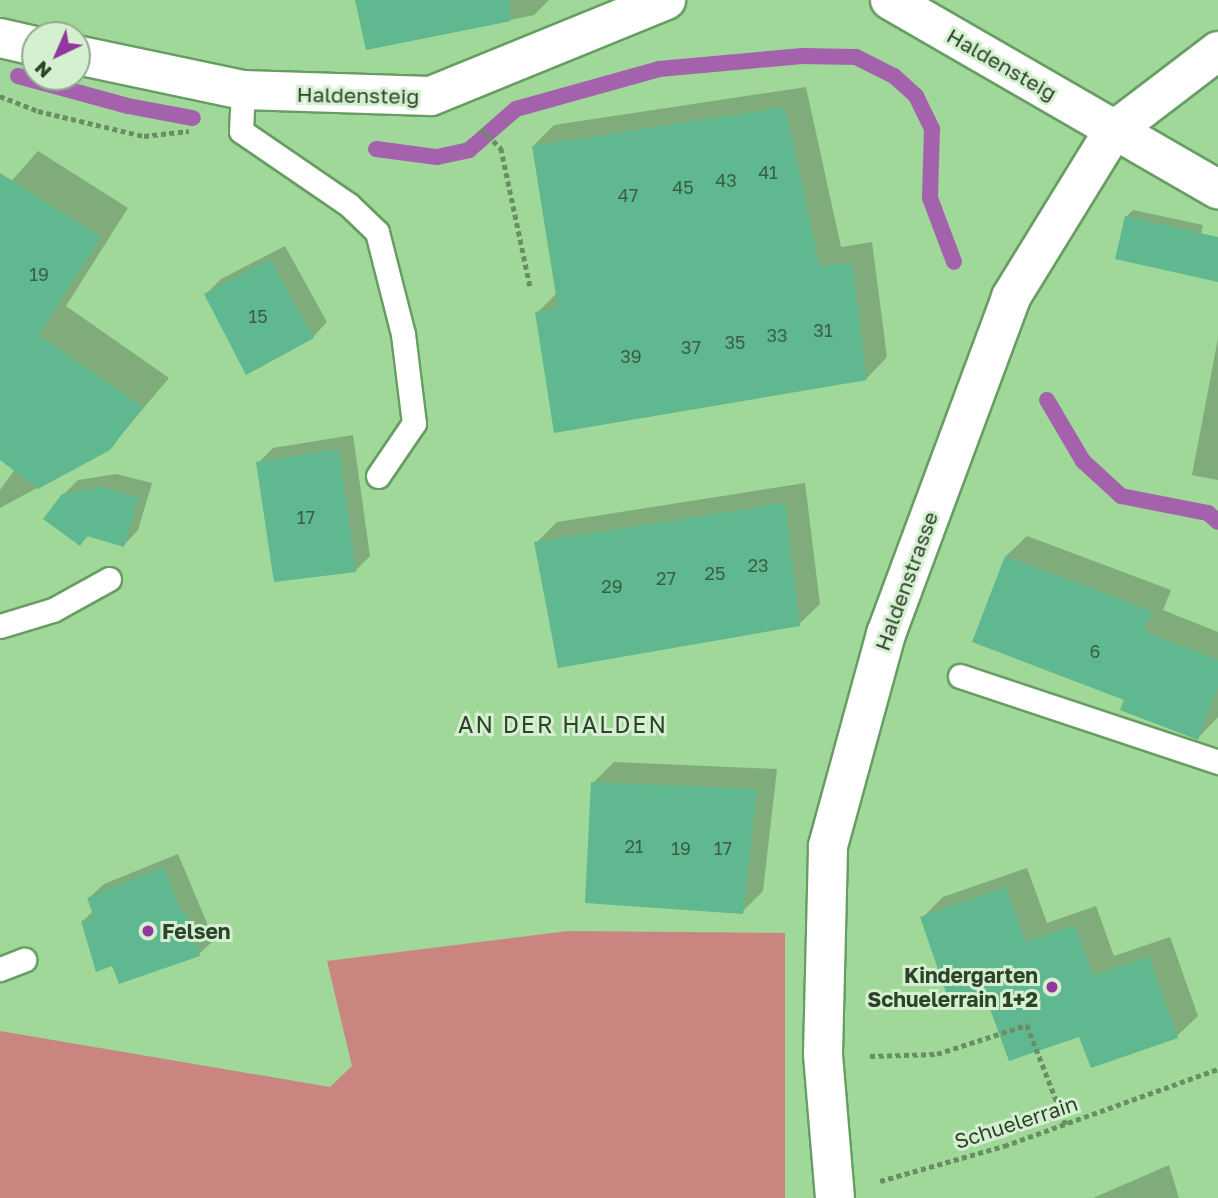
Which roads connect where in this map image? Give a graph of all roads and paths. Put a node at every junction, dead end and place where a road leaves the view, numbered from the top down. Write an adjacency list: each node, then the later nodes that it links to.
1 (666, 0): 7 (street, Haldensteig)
2 (890, 0): 11 (street, Haldensteig)
3 (0, 38): 4 (street)
4 (21, 43)
5 (1218, 51): 11 (street, Haldenstrasse)
6 (91, 58): 7 (street, Haldensteig)
7 (243, 90): 10 (lane)
8 (0, 96): 10 (path)
9 (478, 125): 13 (path)
10 (241, 131): 14 (lane)
11 (1113, 131): 12 (street, Haldensteig); 21 (street, Haldenstrasse)
12 (1218, 189)
13 (530, 286)
14 (378, 475)
15 (109, 579): 16 (lane)
16 (0, 626)
17 (960, 676): 18 (lane)
18 (1218, 762)
19 (24, 960): 20 (lane)
20 (0, 969)
21 (824, 1054): 23 (path); 24 (street, Haldenstrasse)
22 (1218, 1069): 23 (path, Schuelerrain)
23 (1066, 1125): 24 (path, Schuelerrain)
24 (835, 1196)

